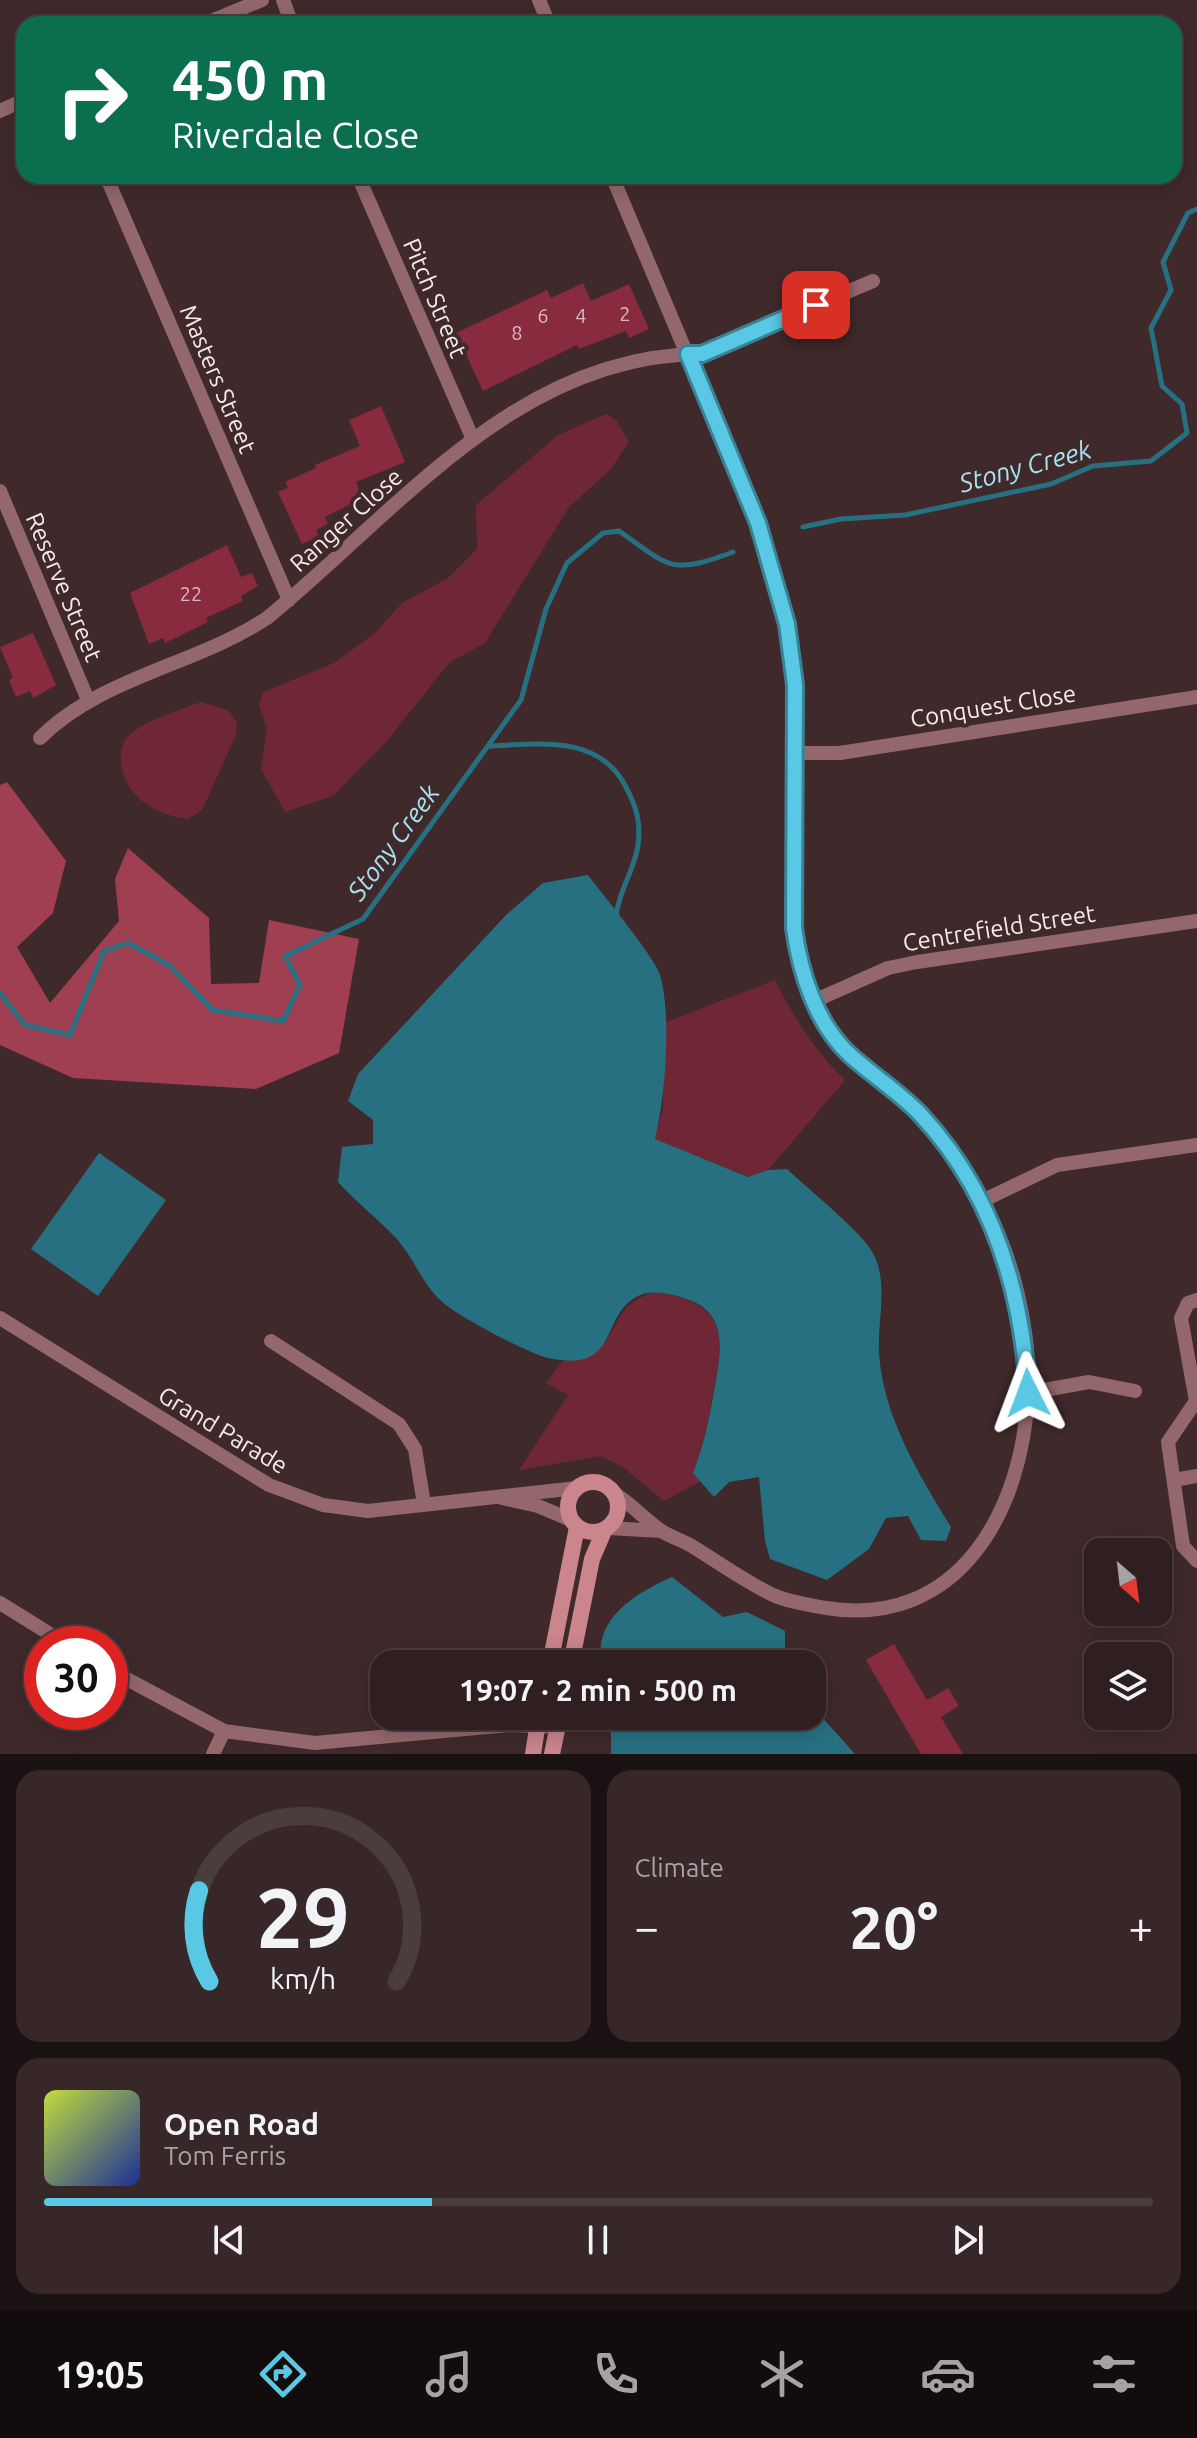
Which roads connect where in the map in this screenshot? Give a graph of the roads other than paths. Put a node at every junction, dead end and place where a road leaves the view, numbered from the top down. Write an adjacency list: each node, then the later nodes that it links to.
1 (262, 0): 2 (street)
2 (223, 16)
3 (109, 184): 10 (street, Masters Street)
4 (361, 184): 8 (street, Pitch Street)
5 (615, 184): 7 (street)
6 (873, 281): 7 (street, Ranger Close)
7 (688, 354): 8 (street, Ranger Close); 14 (street)
8 (472, 437): 10 (street, Ranger Close)
9 (0, 491): 12 (street, Reserve Street)
10 (289, 600): 12 (street, Ranger Close)
11 (1197, 697): 14 (street, Conquest Close)
12 (88, 700): 13 (street, Ranger Close)
13 (40, 738)
14 (794, 753): 16 (street)
15 (1197, 921): 16 (street, Centrefield Street)
16 (814, 1001): 18 (street)
17 (1197, 1145): 18 (street)
18 (982, 1201): 23 (street)
19 (1197, 1300): 25 (street)
20 (0, 1318): 29 (street, Grand Parade)
21 (271, 1341): 29 (street)
22 (1135, 1391): 23 (street)
23 (1028, 1393): 32 (street)
24 (1197, 1476): 25 (street)
25 (1174, 1480): 33 (street)
26 (577, 1488): 27 (street); 28 (street, Grand Parade); 30 (street)
27 (615, 1494): 31 (street); 32 (street)
28 (494, 1497): 29 (street, Grand Parade); 30 (street, Grand Parade)
29 (424, 1504)
30 (574, 1523): 31 (street); 36 (street)
31 (606, 1530): 32 (street); 37 (street)
32 (661, 1531)
33 (1197, 1561)
34 (0, 1603): 35 (street)
35 (37, 1626)
36 (552, 1650)
37 (574, 1650)
38 (128, 1680): 42 (street)
39 (441, 1730): 42 (street)
40 (537, 1730): 44 (street)
41 (557, 1730): 45 (street)
42 (224, 1731): 43 (street)
43 (213, 1754)
44 (533, 1754)
45 (552, 1754)

